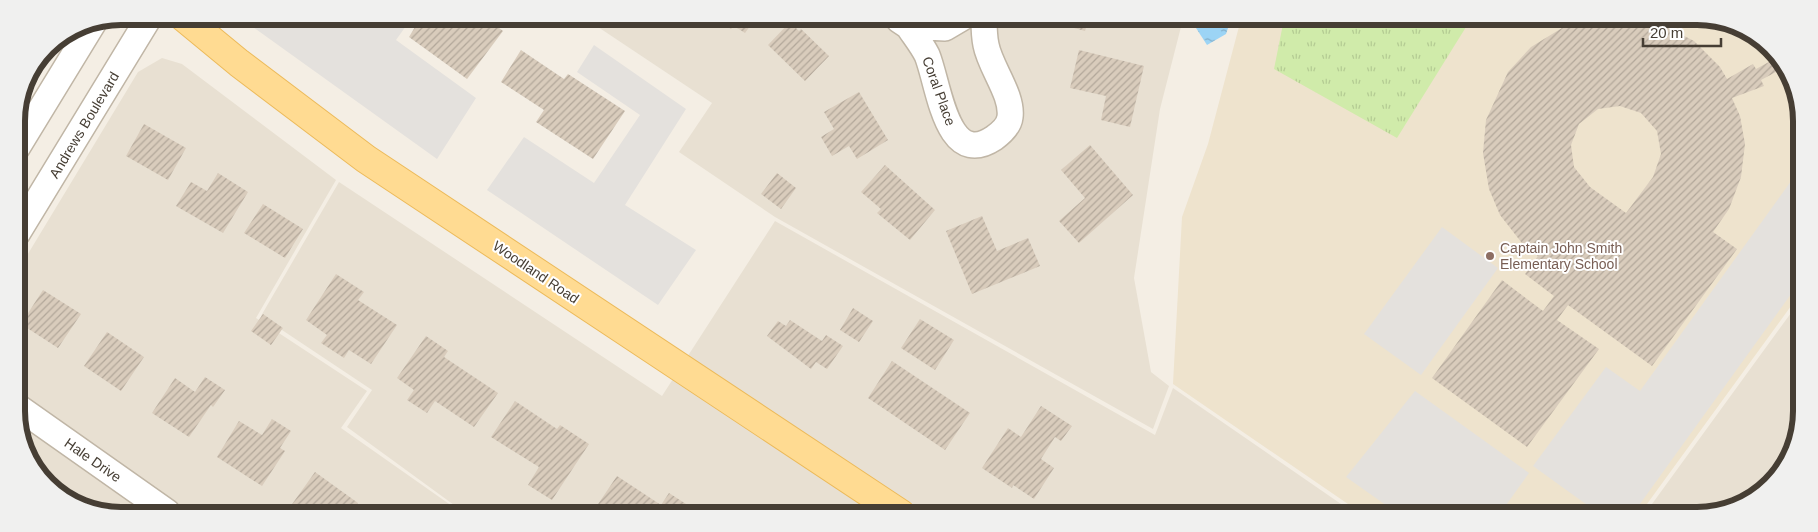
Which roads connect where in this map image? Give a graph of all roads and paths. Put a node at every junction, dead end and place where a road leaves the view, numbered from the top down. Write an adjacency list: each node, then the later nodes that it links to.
1 (145, 25): 9 (street, Andrews Boulevard)
2 (193, 25): 12 (main road, Woodland Road)
3 (904, 25): 6 (street, Coral Place)
4 (924, 25): 5 (street, Coral Place)
5 (950, 25)
6 (984, 25)
7 (89, 30): 8 (street)
8 (25, 135)
9 (25, 221)
10 (25, 412): 11 (street, Hale Drive)
11 (161, 507)
12 (890, 507)

